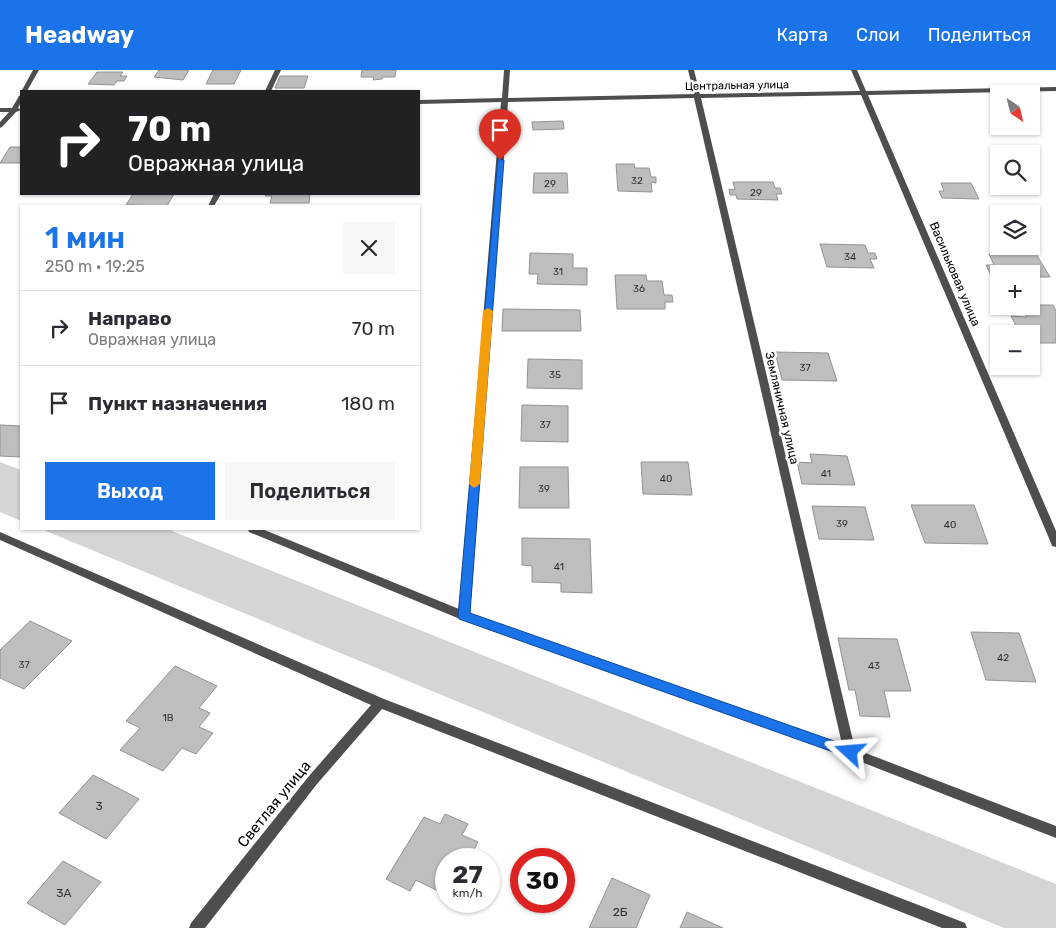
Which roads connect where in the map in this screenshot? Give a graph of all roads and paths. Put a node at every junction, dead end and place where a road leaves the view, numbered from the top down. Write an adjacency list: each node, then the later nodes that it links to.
1 (36, 70): 7 (street)
2 (278, 70): 8 (street)
3 (507, 70): 11 (street)
4 (691, 70): 10 (street, Земляничная улица)
5 (854, 70): 9 (street, Васильковая улица)
6 (1056, 89): 9 (street, Центральная улица)
7 (25, 90)
8 (268, 90)
9 (864, 93): 10 (street, Центральная улица); 18 (street, Васильковая улица)
10 (696, 96): 11 (street, Центральная улица); 21 (street, Земляничная улица)
11 (505, 100): 12 (street, Центральная улица); 19 (street)
12 (420, 102)
13 (0, 110): 14 (street)
14 (18, 110): 15 (street)
15 (0, 126)
16 (255, 530): 19 (street)
17 (0, 536): 20 (street)
18 (1056, 543)
19 (464, 616): 21 (street)
20 (380, 703): 23 (street, Светлая улица); 24 (street)
21 (850, 752): 22 (street)
22 (1056, 832)
23 (196, 928)
24 (960, 928)

